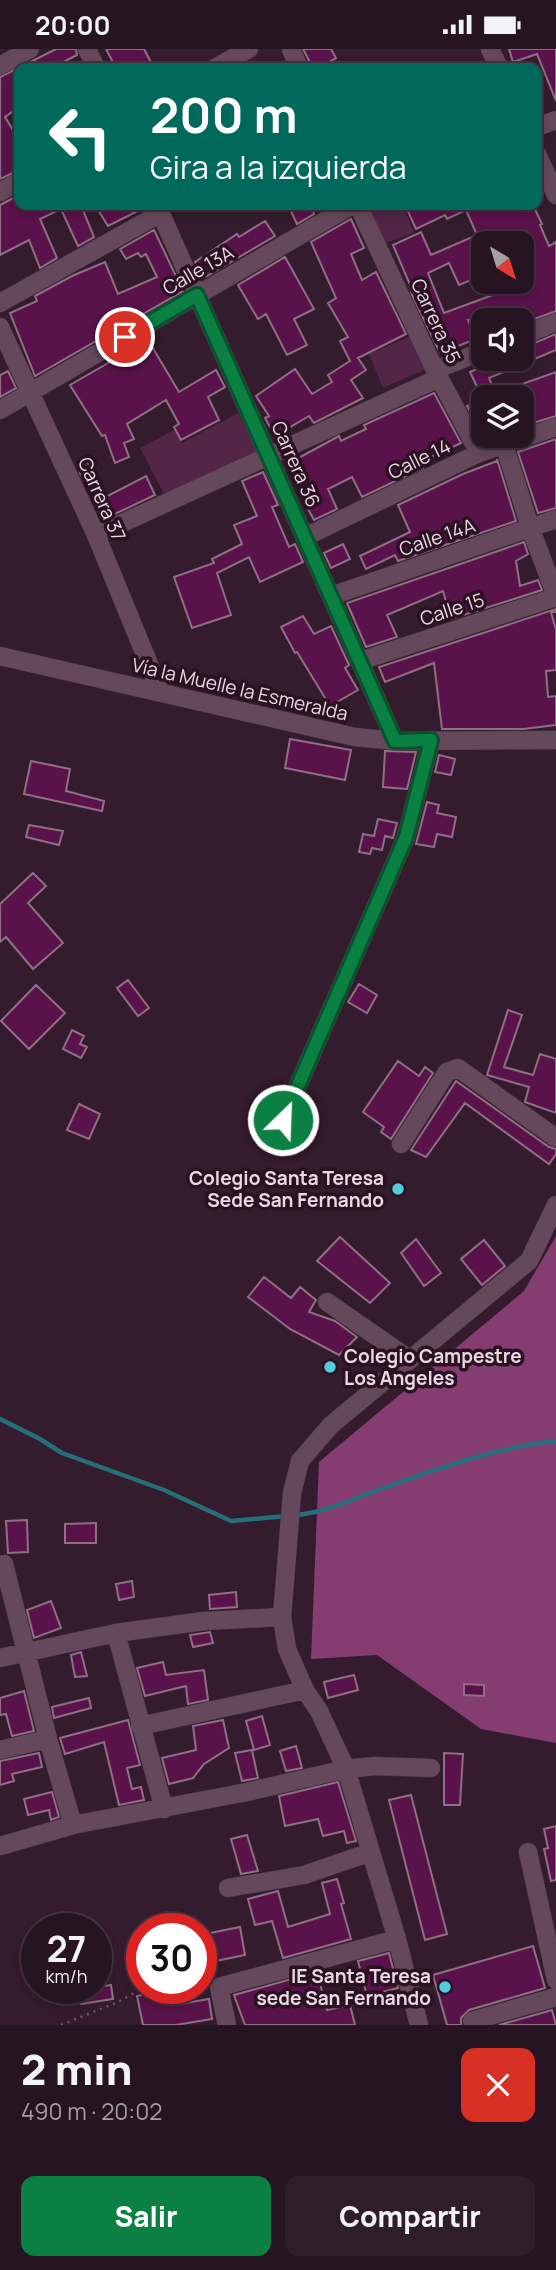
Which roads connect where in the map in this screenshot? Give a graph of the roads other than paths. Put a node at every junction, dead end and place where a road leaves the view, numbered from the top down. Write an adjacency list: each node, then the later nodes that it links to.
1 (30, 49): 4 (street)
2 (248, 49): 3 (street)
3 (224, 63)
4 (0, 65)
5 (542, 165): 6 (street)
6 (556, 195)
7 (157, 210): 12 (street)
8 (159, 210): 11 (street, Carrera 36)
9 (343, 210): 11 (street, Calle 13A)
10 (360, 210): 17 (street, Carrera 35)
11 (197, 295): 18 (street, Calle 13A); 25 (street, Carrera 36)
12 (0, 303)
13 (556, 322): 15 (street)
14 (0, 327): 18 (street, Carrera 37)
15 (534, 331)
16 (471, 357): 17 (street)
17 (437, 374): 24 (street, Carrera 35); 25 (street)
18 (30, 393): 19 (street, Calle 13A); 28 (street, Carrera 37)
19 (0, 410)
20 (556, 427): 21 (street, Calle 14)
21 (534, 434)
22 (493, 448): 24 (street, Calle 14)
23 (505, 448): 27 (street)
24 (479, 453): 29 (street, Calle 14)
25 (269, 456): 28 (street); 29 (street, Carrera 36)
26 (556, 519): 27 (street, Calle 14A)
27 (530, 527): 30 (street, Calle 14A); 31 (street)
28 (96, 535): 34 (street, Carrera 37)
29 (305, 537): 30 (street, Carrera 36)
30 (331, 596): 33 (street, Carrera 36)
31 (556, 597): 33 (street, Calle 15)
32 (0, 656): 34 (street, Vía la Muelle la Esmeralda)
33 (360, 661): 37 (street, Carrera 36)
34 (160, 691): 37 (street, Vía la Muelle la Esmeralda)
35 (431, 740): 36 (street, Vía la Muelle la Esmeralda); 37 (street, Vía la Muelle la Esmeralda); 38 (street)
36 (556, 740)
37 (395, 741)
38 (283, 1120)
39 (556, 1139): 40 (street)
40 (401, 1144)
41 (556, 1205): 43 (street)
42 (327, 1302): 43 (street)
43 (409, 1359): 45 (street)
44 (0, 1565): 47 (street)
45 (282, 1617): 46 (street); 49 (street)
46 (116, 1633): 47 (street); 50 (street)
47 (26, 1652): 48 (street); 51 (street)
48 (0, 1658)
49 (305, 1690): 50 (street); 54 (street)
50 (141, 1726): 55 (street)
51 (48, 1739): 52 (street); 56 (street)
52 (0, 1750)
53 (431, 1767): 54 (street)
54 (346, 1769): 55 (street); 58 (street)
55 (164, 1809): 56 (street)
56 (73, 1825): 57 (street)
57 (0, 1846)
58 (371, 1852): 60 (street); 61 (street)
59 (528, 1852): 62 (street)
60 (228, 1888)
61 (397, 1939): 65 (street); 66 (street)
62 (556, 1980)
63 (556, 1997): 64 (street)
64 (472, 2021)
65 (227, 2025)
66 (419, 2025)

